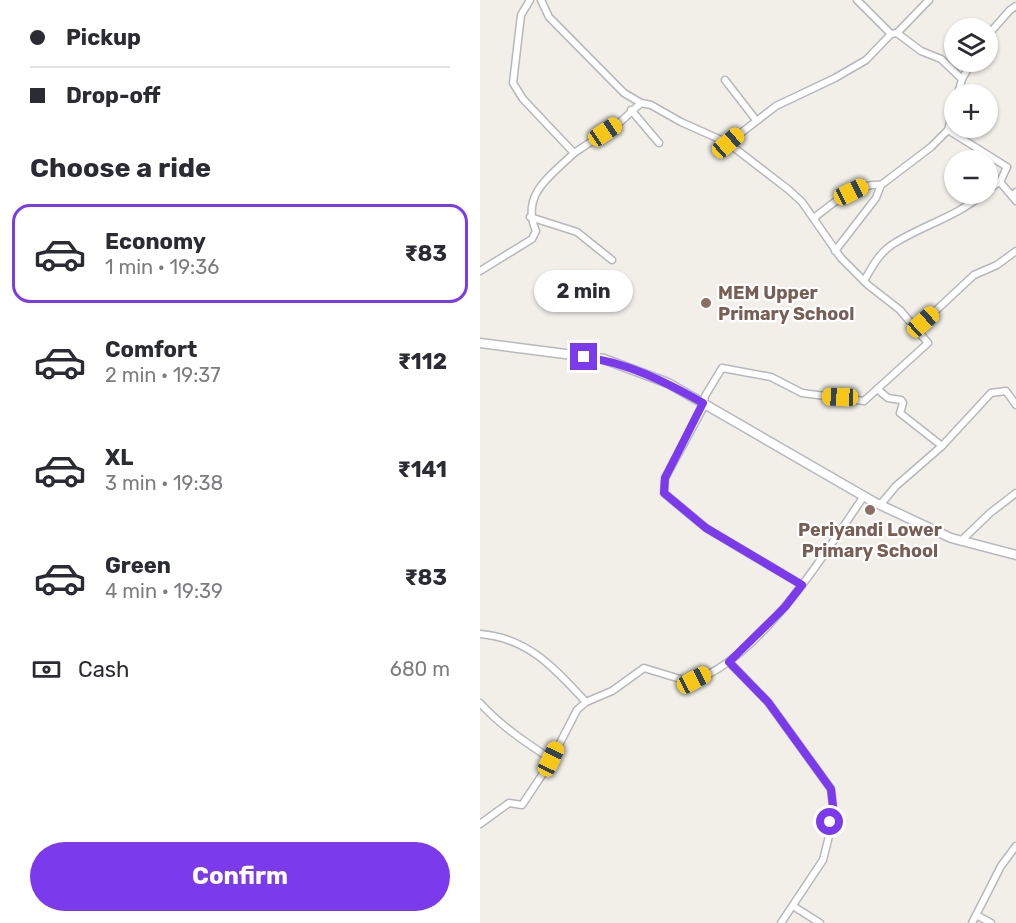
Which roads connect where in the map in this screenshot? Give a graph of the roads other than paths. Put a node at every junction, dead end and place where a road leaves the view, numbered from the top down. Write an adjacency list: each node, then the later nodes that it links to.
1 (541, 0): 12 (street)
2 (857, 0): 7 (street)
3 (528, 1): 19 (street)
4 (925, 1): 7 (street)
5 (1016, 6): 6 (street)
6 (998, 24)
7 (894, 33): 9 (street); 14 (street)
8 (966, 72): 9 (street)
9 (962, 78): 11 (street)
10 (725, 80): 14 (street)
11 (960, 84)
12 (641, 103): 13 (street); 18 (street)
13 (631, 110): 17 (street); 19 (street)
14 (756, 120): 18 (street)
15 (944, 134): 21 (street)
16 (959, 138): 20 (street)
17 (659, 143)
18 (728, 143): 25 (street)
19 (574, 153): 24 (street)
20 (1000, 182): 22 (street)
21 (881, 185): 25 (street); 27 (street)
22 (1015, 196)
23 (971, 204): 30 (street)
24 (530, 217): 28 (street); 29 (street)
25 (814, 218): 27 (street)
26 (1016, 250): 31 (street)
27 (836, 251): 30 (street)
28 (612, 260)
29 (480, 271)
30 (864, 281): 31 (street)
31 (916, 329): 33 (street)
32 (480, 343): 34 (main road)
33 (877, 389): 34 (street); 36 (street)
34 (703, 403): 38 (main road); 42 (street)
35 (1016, 405): 36 (street)
36 (942, 446): 39 (street)
37 (1016, 493): 40 (street)
38 (864, 496): 39 (main road); 42 (street)
39 (880, 505): 40 (main road)
40 (961, 541): 41 (main road)
41 (1016, 555)
42 (802, 585): 44 (street)
43 (480, 634): 45 (street)
44 (729, 662): 45 (street); 50 (street)
45 (586, 702): 47 (street)
46 (480, 703): 47 (street)
47 (551, 759): 48 (street)
48 (480, 824)
49 (1016, 846): 51 (street)
50 (793, 906): 52 (street); 53 (street)
51 (976, 915): 54 (street); 55 (street)
52 (781, 923)
53 (820, 923)
54 (972, 923)
55 (991, 923)

